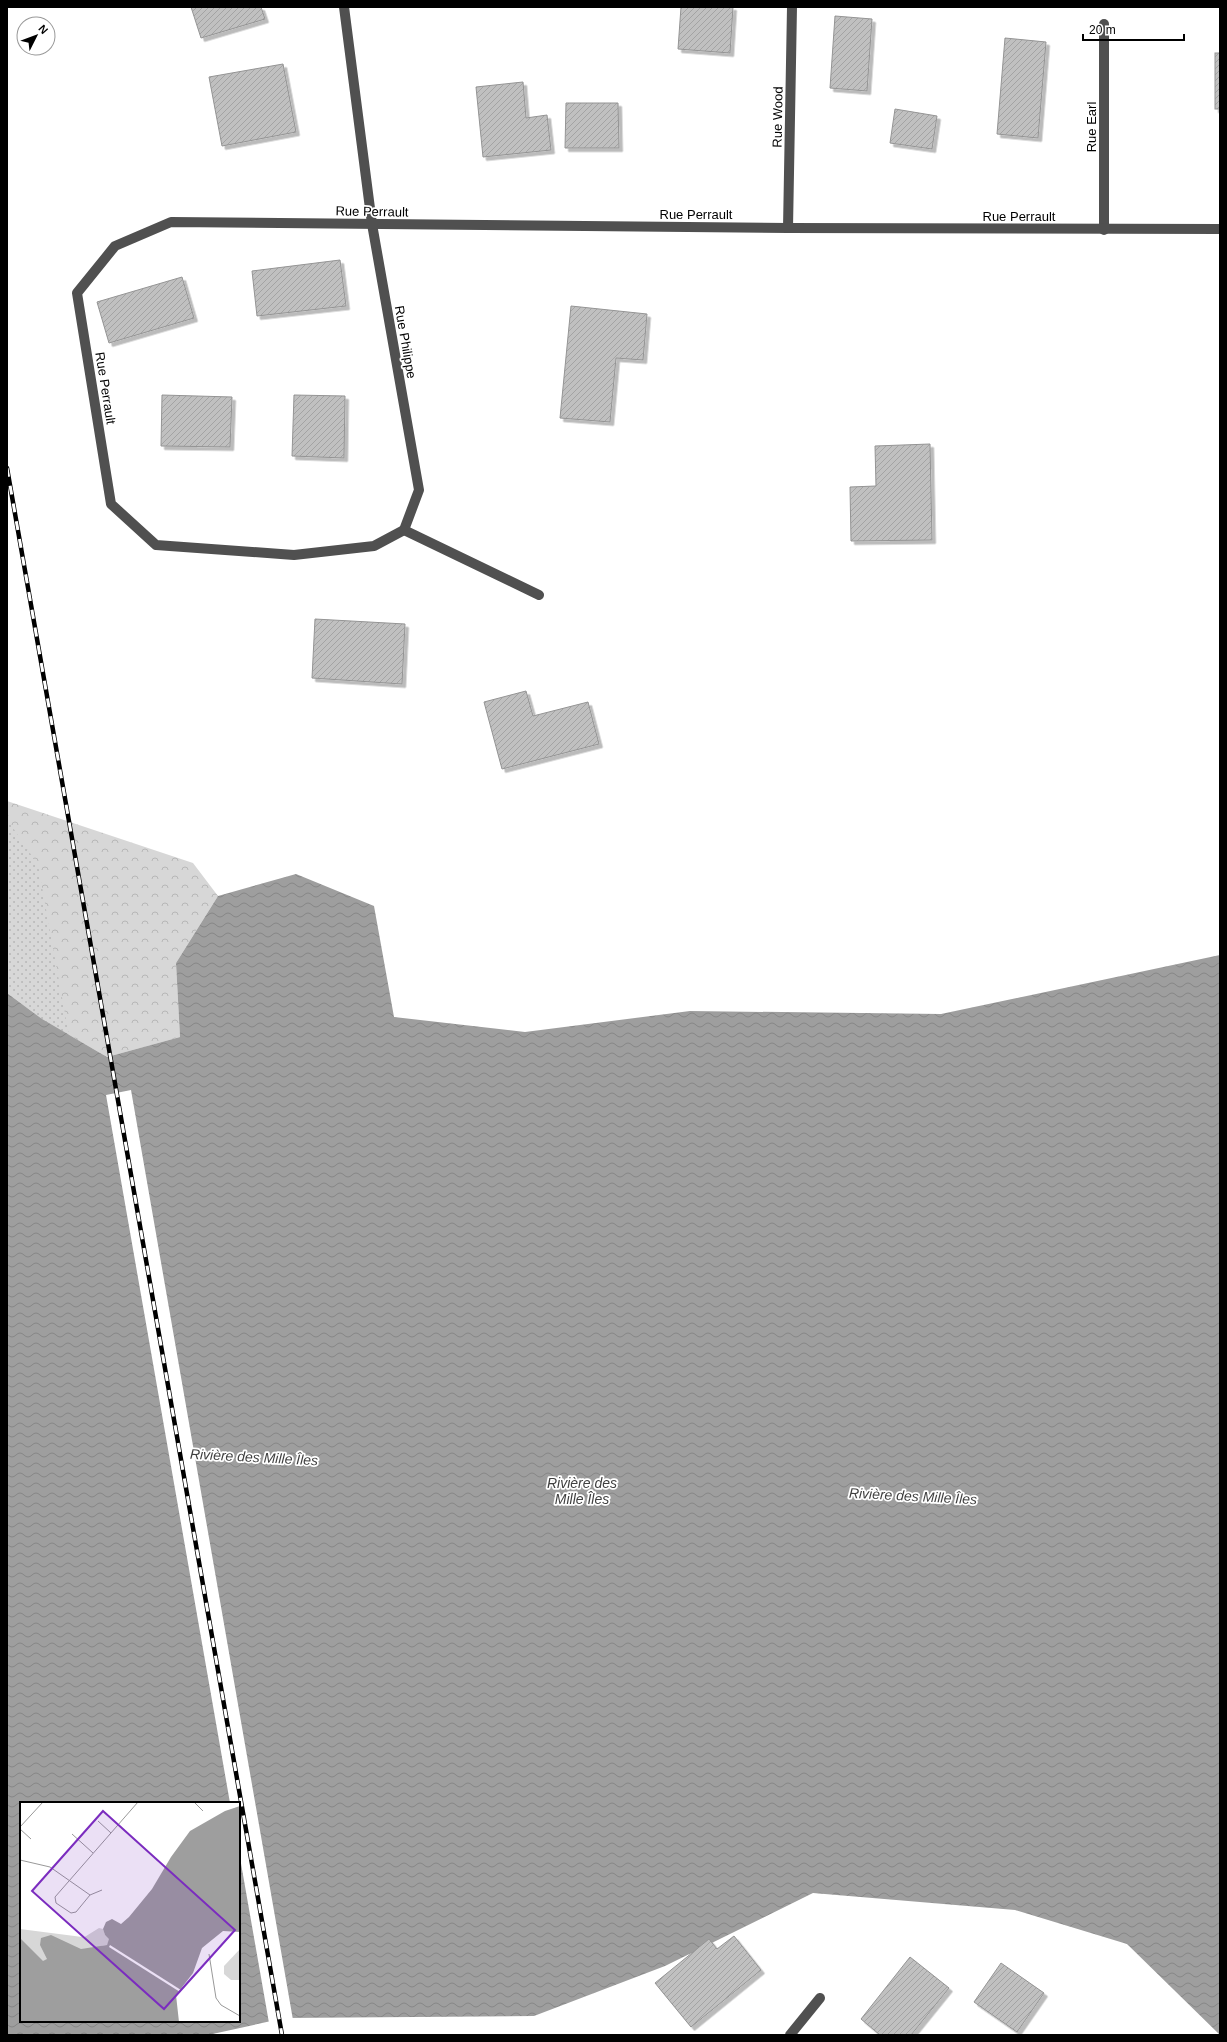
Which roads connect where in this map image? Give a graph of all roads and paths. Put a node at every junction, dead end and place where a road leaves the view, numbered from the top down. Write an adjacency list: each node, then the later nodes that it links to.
1 (344, 7): 4 (street, Rue Philippe)
2 (792, 7): 5 (street, Rue Wood)
3 (1104, 24): 7 (street, Rue Earl)
4 (372, 224): 5 (street, Rue Perrault); 8 (street, Rue Philippe); 8 (street, Rue Perrault)
5 (788, 228): 7 (street, Rue Perrault)
6 (1220, 229): 7 (street, Rue Perrault)
7 (1104, 230)
8 (404, 530): 9 (street)
9 (539, 595)
10 (820, 1998): 11 (street)
11 (790, 2035)

